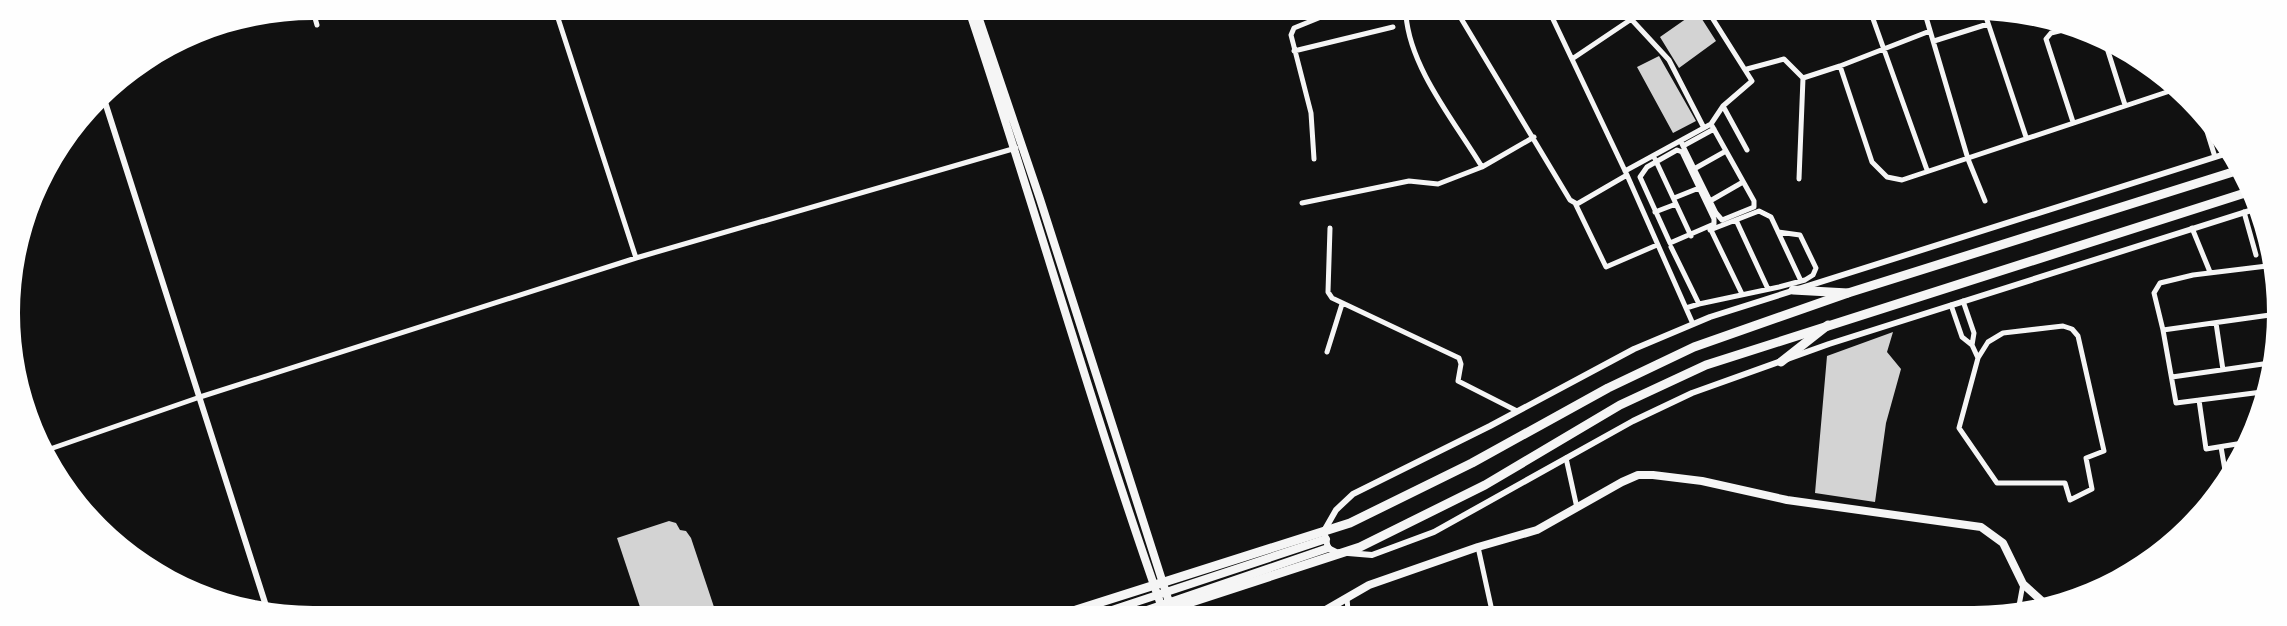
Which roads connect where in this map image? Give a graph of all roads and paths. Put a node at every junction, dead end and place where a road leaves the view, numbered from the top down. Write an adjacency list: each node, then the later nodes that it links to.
1 (316, 20): 16 (street)
2 (559, 20): 74 (street)
3 (972, 20): 39 (main road)
4 (979, 20): 39 (main road)
5 (1315, 20): 22 (street)
6 (1407, 20): 47 (street)
7 (1462, 20): 35 (street)
8 (1553, 20): 24 (street)
9 (1630, 20): 24 (street)
10 (1637, 20): 34 (street)
11 (1714, 20): 26 (street)
12 (1874, 20): 21 (street)
13 (1927, 20): 18 (street)
14 (1987, 21): 15 (street)
15 (1988, 24): 20 (street); 36 (street)
16 (317, 25)
17 (1393, 27): 22 (street)
18 (1930, 31): 20 (street); 21 (street)
19 (2056, 32): 32 (street)
20 (1934, 41): 46 (street)
21 (1886, 50): 25 (street); 49 (street)
22 (1294, 51): 44 (street)
23 (2108, 52): 29 (street)
24 (1572, 59): 50 (street)
25 (1840, 66): 27 (street); 49 (street)
26 (1747, 69): 27 (street); 31 (street)
27 (1803, 78): 52 (street)
28 (2166, 92): 29 (street)
29 (2125, 105): 32 (street)
30 (106, 106): 100 (street)
31 (1722, 106): 33 (street); 40 (street)
32 (2072, 122): 36 (street)
33 (1712, 126): 34 (street); 38 (street); 41 (street)
34 (1704, 128): 38 (street)
35 (1534, 137): 47 (street); 60 (street)
36 (2026, 137): 46 (street)
37 (2209, 139): 43 (street)
38 (1682, 144): 45 (street); 48 (street)
39 (1019, 147): 74 (street); 113 (main road)
40 (1747, 150)
41 (1726, 151): 48 (street); 53 (street)
42 (2221, 155): 43 (street)
43 (2215, 157): 79 (street)
44 (1314, 158)
45 (1656, 159): 50 (street); 54 (street); 56 (street); 62 (street)
46 (1968, 159): 49 (street); 58 (street)
47 (1482, 167): 59 (street)
48 (1694, 169): 57 (street)
49 (1928, 170)
50 (1626, 173): 60 (street); 70 (street)
51 (2231, 173): 80 (highway)
52 (1798, 179)
53 (1744, 182): 57 (street); 57 (street)
54 (1699, 188): 56 (street); 69 (street)
55 (2242, 194): 90 (highway)
56 (1675, 201): 62 (street); 69 (street)
57 (1710, 201)
58 (1985, 201)
59 (1302, 203)
60 (1575, 203): 70 (street)
61 (2248, 211): 63 (street)
62 (1655, 212): 69 (street)
63 (2244, 212): 66 (street); 73 (street)
64 (1736, 220): 67 (street); 68 (street); 78 (street)
65 (1330, 228): 83 (street)
66 (2192, 228): 76 (street); 82 (street)
67 (1710, 230): 71 (street); 81 (street)
68 (1778, 232): 77 (street); 77 (street)
69 (1691, 236)
70 (1657, 245): 72 (street)
71 (1671, 247): 72 (street); 84 (street)
72 (1661, 251): 86 (street)
73 (2256, 255)
74 (636, 258): 100 (street)
75 (2263, 266): 76 (street)
76 (2210, 272): 91 (street)
77 (1801, 281): 78 (street)
78 (1768, 289): 81 (street)
79 (1793, 290): 80 (highway); 89 (street)
80 (1848, 293): 118 (highway)
81 (1742, 294): 84 (street)
82 (1963, 301): 85 (street); 92 (street)
83 (1342, 304): 93 (street); 102 (street)
84 (1699, 304): 86 (street)
85 (1951, 304): 92 (street); 95 (street)
86 (1686, 308): 89 (street)
87 (2267, 315): 88 (street)
88 (2216, 323): 91 (street); 97 (street)
89 (1693, 324): 102 (street)
90 (1828, 325): 95 (highway); 121 (highway)
91 (2163, 330): 98 (street)
92 (1972, 345): 94 (street)
93 (1327, 352)
94 (1978, 358): 94 (street)
95 (1781, 362): 106 (street)
96 (2262, 364): 97 (street)
97 (2222, 370): 98 (street)
98 (2172, 377): 101 (street)
99 (2255, 394): 101 (street)
100 (200, 398): 105 (street); 116 (street)
101 (2199, 400): 104 (street)
102 (1517, 411): 109 (street)
103 (2236, 444): 104 (street)
104 (2221, 447): 107 (street)
105 (53, 448)
106 (1566, 458): 108 (street); 111 (street)
107 (2224, 466)
108 (1577, 508): 110 (main road); 112 (main road)
109 (1326, 539): 111 (street); 113 (main road)
110 (1478, 547): 114 (main road); 125 (street)
111 (1328, 548): 122 (main road)
112 (2024, 584): 115 (main road); 117 (street)
113 (1161, 593): 119 (main road); 120 (main road)
114 (1347, 598): 123 (main road); 124 (street)
115 (2038, 598)
116 (265, 601)
117 (2020, 602)
118 (1089, 606)
119 (1121, 606)
120 (1162, 606)
121 (1165, 606)
122 (1165, 606)
123 (1333, 606)
124 (1348, 606)
125 (1491, 606)

